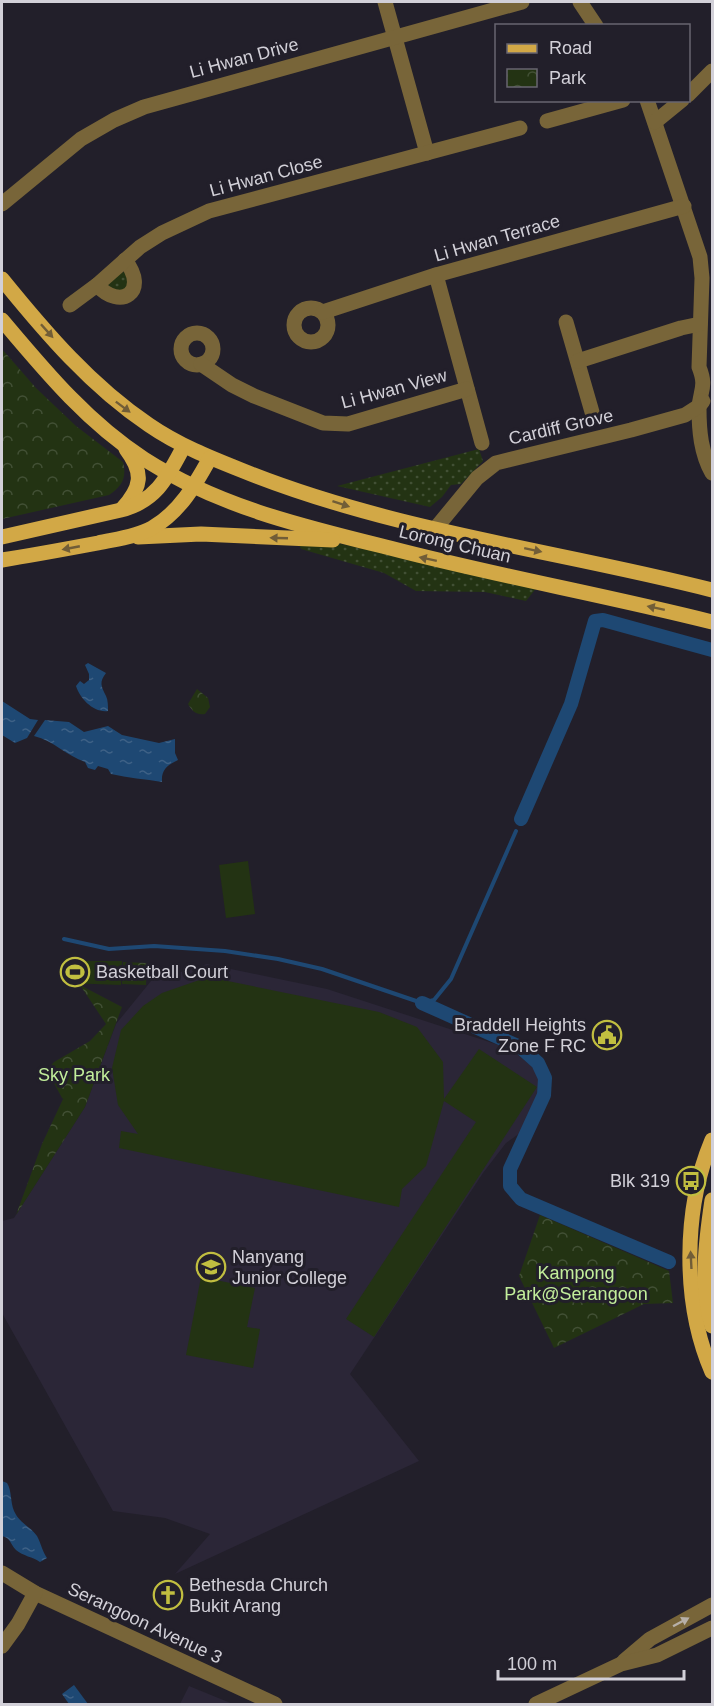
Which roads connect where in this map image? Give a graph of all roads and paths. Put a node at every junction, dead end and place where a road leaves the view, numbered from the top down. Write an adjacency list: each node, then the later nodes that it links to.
1 (386, 2): 5 (street)
2 (522, 2): 5 (street, Li Hwan Drive)
3 (580, 2): 4 (street)
4 (595, 24)
5 (396, 36): 14 (street); 15 (street, Li Hwan Drive)
6 (712, 71): 7 (street)
7 (690, 93)
8 (616, 102): 11 (street)
9 (648, 102): 12 (street)
10 (680, 102): 12 (street)
11 (547, 121)
12 (655, 122): 16 (street)
13 (520, 128): 14 (street, Li Hwan Close)
14 (427, 153): 17 (street, Li Hwan Close)
15 (2, 204)
16 (684, 206): 18 (street, Li Hwan Terrace); 25 (street)
17 (125, 260): 20 (street, Li Hwan Close); 20 (street)
18 (436, 275): 22 (street, Li Hwan Terrace); 30 (street, Li Hwan View)
19 (2, 279): 36 (main road, Lorong Chuan, one-way to 36)
20 (97, 285): 21 (street, Li Hwan Close)
21 (70, 305)
22 (323, 312)
23 (2, 320): 34 (main road)
24 (566, 322): 26 (street)
25 (699, 324): 26 (street); 28 (street)
26 (578, 361): 33 (street)
27 (201, 364): 30 (street, Li Hwan View)
28 (699, 367): 29 (street); 32 (street)
29 (712, 376)
30 (467, 389): 35 (street, Li Hwan View)
31 (712, 389): 32 (street, Cardiff Grove)
32 (699, 406): 38 (street); 42 (street, Cardiff Grove)
33 (592, 412)
34 (118, 440): 39 (main road, Lorong Chuan); 41 (main road)
35 (482, 443)
36 (184, 446): 37 (main road, Lorong Chuan); 39 (main road)
37 (210, 458): 40 (main road); 42 (main road, Lorong Chuan, one-way to 42)
38 (712, 473)
39 (169, 474): 40 (main road, Lorong Chuan); 41 (main road)
40 (195, 486): 44 (main road); 45 (main road, Lorong Chuan)
41 (121, 510): 43 (main road)
42 (435, 529): 47 (main road, Lorong Chuan, one-way to 47)
43 (2, 537)
44 (129, 537): 45 (main road, one-way to 44); 46 (main road, one-way to 46)
45 (358, 541): 48 (main road, Lorong Chuan, one-way to 45)
46 (2, 560)
47 (712, 590)
48 (712, 622)
49 (712, 1140): 52 (main road, one-way to 49)
50 (712, 1200): 51 (main road)
51 (712, 1326)
52 (712, 1372)
53 (2, 1573): 54 (street, Serangoon Avenue 3)
54 (35, 1593): 57 (street); 59 (street, Serangoon Avenue 3)
55 (712, 1605): 58 (street, one-way to 55)
56 (712, 1628): 58 (street)
57 (2, 1646)
58 (621, 1664): 60 (street)
59 (275, 1704)
60 (536, 1704)

